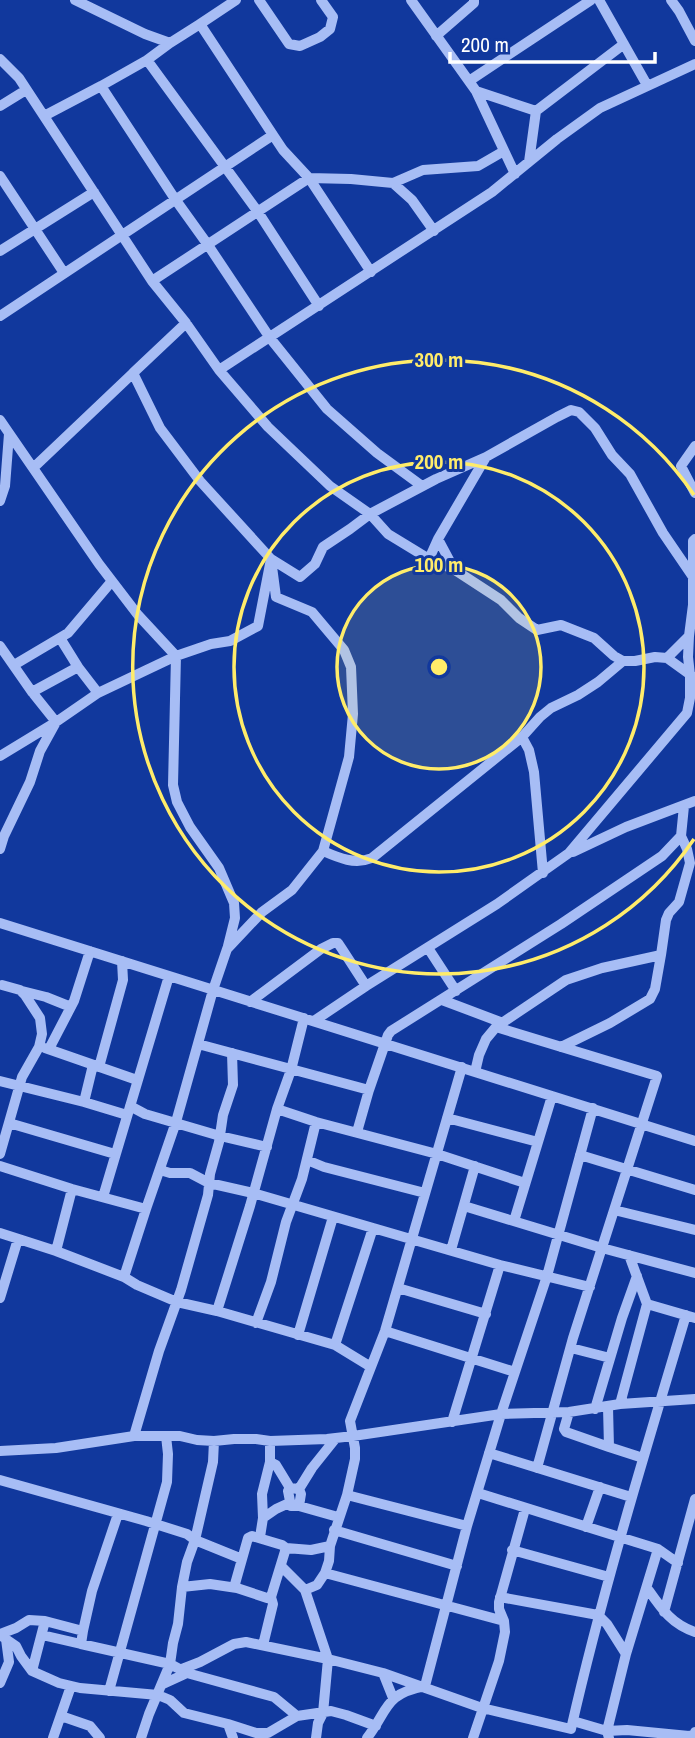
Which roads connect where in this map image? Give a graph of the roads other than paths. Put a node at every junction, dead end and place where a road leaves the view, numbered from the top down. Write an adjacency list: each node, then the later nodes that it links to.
1 (75, 0): 13 (street)
2 (236, 0): 10 (street)
3 (259, 0): 4 (street)
4 (321, 0)
5 (411, 0): 11 (street)
6 (474, 0): 11 (street)
7 (591, 0): 18 (street)
8 (599, 0): 14 (street)
9 (671, 0): 12 (street)
10 (200, 24): 13 (street); 26 (street)
11 (436, 36): 18 (street)
12 (695, 41)
13 (170, 43): 16 (street)
14 (624, 44): 19 (street); 24 (street)
15 (0, 60): 21 (street)
16 (148, 60): 20 (street); 29 (street)
17 (695, 64): 19 (street)
18 (469, 81): 22 (street)
19 (647, 85): 28 (street)
20 (101, 86): 25 (street); 35 (street)
21 (26, 90): 23 (street); 25 (street)
22 (476, 91): 24 (street); 27 (street)
23 (0, 106)
24 (537, 111): 28 (street)
25 (44, 116): 34 (street)
26 (272, 135): 29 (street); 31 (street)
27 (504, 151): 30 (street); 33 (street)
28 (529, 162): 30 (street)
29 (225, 166): 35 (street); 36 (street)
30 (515, 174): 38 (street)
31 (309, 178): 33 (street); 36 (street); 42 (street)
32 (2, 183): 37 (street)
33 (393, 183): 38 (street)
34 (94, 192): 37 (street); 39 (street)
35 (175, 199): 39 (street); 40 (street)
36 (258, 212): 40 (street); 45 (street)
37 (35, 229): 41 (street); 43 (street)
38 (433, 231): 42 (street)
39 (121, 235): 43 (street); 44 (street)
40 (208, 245): 44 (street); 48 (street)
41 (0, 251)
42 (371, 272): 45 (street)
43 (64, 273): 46 (street)
44 (152, 281): 47 (street)
45 (319, 306): 48 (street)
46 (0, 316)
47 (186, 323): 49 (street); 50 (street)
48 (270, 338): 49 (street); 56 (street)
49 (219, 370): 59 (street)
50 (133, 373): 55 (street); 62 (street)
51 (0, 420): 52 (street)
52 (9, 433): 55 (street); 58 (street)
53 (695, 446): 57 (street)
54 (486, 457): 56 (street); 60 (street); 65 (street)
55 (33, 468): 66 (street)
56 (422, 486): 59 (street)
57 (695, 493)
58 (1, 498)
59 (370, 514): 62 (street); 63 (street)
60 (438, 540): 63 (street); 64 (street)
61 (695, 540): 65 (street)
62 (271, 559): 70 (street); 86 (street)
63 (429, 559): 64 (street)
64 (455, 570): 72 (street)
65 (693, 577): 67 (street)
66 (112, 581): 68 (street); 70 (street)
67 (689, 636): 71 (street); 75 (street)
68 (60, 638): 73 (street); 74 (street)
69 (0, 646): 73 (street)
70 (176, 656): 77 (street); 92 (street)
71 (667, 658): 72 (street); 75 (street)
72 (623, 661): 79 (street)
73 (14, 666): 76 (street)
74 (78, 667): 76 (street); 77 (street)
75 (693, 677): 87 (street)
76 (33, 692): 78 (street)
77 (98, 692): 78 (street)
78 (56, 722): 81 (street); 85 (street)
79 (522, 737): 86 (street); 89 (street)
80 (0, 742): 81 (street)
81 (3, 754)
82 (695, 801): 83 (street)
83 (684, 806): 84 (street); 87 (street)
84 (681, 836): 88 (street); 101 (street)
85 (0, 849)
86 (323, 852): 92 (street)
87 (569, 853): 89 (street)
88 (693, 867): 94 (street)
89 (543, 873): 91 (street)
90 (0, 923): 93 (street)
91 (428, 948): 97 (street); 101 (street)
92 (227, 949): 100 (street)
93 (90, 951): 95 (street); 104 (street)
94 (661, 955): 106 (street); 109 (street)
95 (122, 961): 96 (street); 112 (street)
96 (169, 976): 100 (street); 116 (street)
97 (366, 986): 103 (street); 105 (street)
98 (1, 987): 99 (street)
99 (20, 990): 104 (street); 110 (street)
100 (213, 990): 103 (street); 107 (street)
101 (456, 991): 102 (street)
102 (442, 1000): 106 (street); 108 (street)
103 (250, 1002): 105 (street)
104 (71, 1007): 110 (street)
105 (309, 1020): 108 (street); 114 (street)
106 (500, 1025): 109 (street); 115 (street)
107 (198, 1044): 111 (street); 126 (street)
108 (385, 1044): 113 (street); 119 (street)
109 (561, 1047): 129 (street)
110 (44, 1048): 112 (street); 118 (street)
111 (232, 1053): 114 (street); 131 (street)
112 (96, 1066): 116 (street); 121 (street)
113 (462, 1068): 115 (street); 125 (street)
114 (290, 1070): 119 (street); 123 (street)
115 (475, 1072): 120 (street)
116 (137, 1080): 124 (street)
117 (0, 1081): 118 (street)
118 (19, 1086): 121 (street); 128 (street)
119 (369, 1090): 130 (street)
120 (552, 1096): 122 (street); 133 (street)
121 (84, 1102): 124 (street)
122 (593, 1108): 129 (street); 138 (street)
123 (277, 1109): 127 (street); 134 (street)
124 (128, 1111): 126 (street); 136 (street)
125 (447, 1118): 133 (street); 137 (street)
126 (176, 1122): 131 (street); 142 (street)
127 (316, 1122): 130 (street); 139 (street)
128 (9, 1123): 135 (street); 136 (street)
129 (643, 1124): 132 (street); 143 (street)
130 (357, 1132): 137 (street)
131 (220, 1136): 134 (street); 144 (street)
132 (695, 1141)
133 (538, 1142): 145 (street)
134 (267, 1147): 148 (street)
135 (0, 1154)
136 (116, 1154): 150 (street)
137 (437, 1154): 141 (street); 149 (street)
138 (580, 1155): 143 (street); 160 (street)
139 (307, 1160): 149 (street); 151 (street)
140 (0, 1166): 146 (street)
141 (475, 1166): 145 (street); 152 (street)
142 (160, 1170): 144 (street); 153 (street)
143 (627, 1170): 147 (street); 154 (street)
144 (209, 1183): 148 (street); 176 (street)
145 (525, 1183): 156 (street)
146 (72, 1189): 150 (street); 165 (street)
147 (695, 1189)
148 (253, 1193): 151 (street); 178 (street)
149 (425, 1193): 162 (street)
150 (103, 1197): 153 (street)
151 (292, 1206): 155 (street); 181 (street)
152 (464, 1206): 156 (street); 164 (street)
153 (146, 1209): 171 (street)
154 (614, 1210): 158 (street); 163 (street)
155 (333, 1217): 157 (street); 183 (street)
156 (514, 1221): 160 (street)
157 (373, 1228): 162 (street); 184 (street)
158 (695, 1230)
159 (0, 1233): 161 (street)
160 (559, 1235): 163 (street); 169 (street)
161 (18, 1239): 165 (street); 172 (street)
162 (412, 1239): 164 (street); 174 (street)
163 (603, 1248): 166 (street); 173 (street)
164 (451, 1250): 167 (street)
165 (56, 1251): 171 (street)
166 (629, 1255): 168 (street); 170 (street)
167 (500, 1265): 169 (street); 179 (street)
168 (695, 1273)
169 (547, 1276): 173 (street); 189 (street)
170 (637, 1276): 177 (street); 187 (street)
171 (124, 1277): 176 (street)
172 (2, 1282): 175 (street)
173 (590, 1287): 185 (street)
174 (398, 1288): 179 (street); 182 (street)
175 (0, 1298)
176 (177, 1303): 178 (street); 199 (street)
177 (647, 1304): 180 (street); 192 (street)
178 (217, 1311): 181 (street)
179 (486, 1314): 186 (street)
180 (690, 1317): 191 (street)
181 (256, 1323): 183 (street)
182 (385, 1331): 186 (street); 188 (street)
183 (298, 1335): 184 (street)
184 (335, 1345): 188 (street)
185 (571, 1348): 187 (street); 195 (street)
186 (472, 1359): 189 (street); 198 (street)
187 (610, 1359): 194 (street)
188 (371, 1367): 201 (street)
189 (515, 1372): 197 (street)
190 (695, 1399): 191 (street)
191 (660, 1401): 192 (street); 208 (street)
192 (620, 1405): 193 (street)
193 (608, 1407): 194 (street); 205 (street)
194 (595, 1409): 196 (street)
195 (552, 1412): 196 (street); 197 (street); 210 (street)
196 (569, 1412): 205 (street)
197 (501, 1414): 198 (street); 207 (street)
198 (452, 1422): 201 (street)
199 (134, 1436): 200 (street); 206 (street)
200 (166, 1436): 203 (street); 223 (street)
201 (353, 1436): 202 (street); 215 (street)
202 (336, 1438): 204 (street); 213 (street)
203 (214, 1441): 204 (street); 229 (street)
204 (270, 1441): 209 (street)
205 (609, 1447): 208 (street)
206 (0, 1451)
207 (489, 1453): 210 (street); 214 (street)
208 (643, 1458): 216 (street)
209 (270, 1462): 213 (street); 222 (street)
210 (537, 1468): 212 (street)
211 (0, 1480): 220 (street)
212 (600, 1487): 216 (street); 225 (street)
213 (295, 1489): 218 (street)
214 (478, 1493): 219 (street); 224 (street)
215 (346, 1495): 221 (street); 224 (street)
216 (631, 1497): 227 (street)
217 (695, 1499): 235 (street)
218 (294, 1504): 221 (street); 222 (street)
219 (525, 1509): 225 (street); 233 (street)
220 (118, 1514): 223 (street); 251 (street)
221 (338, 1517): 226 (street)
222 (263, 1518): 228 (street)
223 (156, 1525): 229 (street); 257 (street)
224 (467, 1526): 237 (street)
225 (586, 1527): 227 (street)
226 (334, 1530): 230 (street); 237 (street)
227 (620, 1536): 232 (street); 239 (street)
228 (260, 1537): 231 (street); 234 (street)
229 (195, 1540): 234 (street); 240 (street)
230 (330, 1546): 231 (street); 238 (street)
231 (286, 1548): 236 (street)
232 (657, 1549): 235 (street); 242 (street)
233 (512, 1550): 239 (street); 245 (street)
234 (242, 1559): 241 (street)
235 (678, 1563): 247 (street)
236 (281, 1566): 243 (street); 244 (street)
237 (457, 1566): 246 (street)
238 (325, 1573): 243 (street); 246 (street)
239 (610, 1577): 248 (street)
240 (182, 1587): 241 (street); 260 (street)
241 (237, 1588): 244 (street)
242 (647, 1588): 247 (street); 258 (street)
243 (305, 1591): 259 (street)
244 (271, 1597): 256 (street)
245 (500, 1597): 248 (street); 250 (street)
246 (447, 1605): 250 (street); 267 (street)
247 (664, 1612): 252 (street)
248 (598, 1615): 258 (street); 275 (street)
249 (45, 1621): 251 (street); 253 (street); 254 (street)
250 (504, 1621): 271 (street)
251 (83, 1631): 255 (street)
252 (695, 1632)
253 (41, 1635): 255 (street); 261 (street)
254 (2, 1636): 261 (street); 264 (street)
255 (81, 1644): 257 (street)
256 (263, 1645): 259 (street); 262 (street)
257 (120, 1654): 260 (street); 268 (street)
258 (626, 1654): 279 (street)
259 (328, 1659): 263 (street); 272 (street)
260 (170, 1664): 262 (street); 265 (street)
261 (32, 1671): 266 (street)
262 (184, 1671): 265 (street); 274 (street)
263 (383, 1673): 267 (street); 270 (street)
264 (0, 1683)
265 (163, 1684): 269 (street)
266 (71, 1686): 268 (street); 273 (street)
267 (425, 1686): 270 (street); 271 (street)
268 (109, 1690): 269 (street)
269 (158, 1695): 276 (street); 283 (street)
270 (393, 1698): 277 (street)
271 (482, 1707): 275 (street); 287 (street)
272 (323, 1713): 274 (street); 277 (street); 285 (street)
273 (61, 1716): 281 (street); 282 (street)
274 (297, 1716): 276 (street)
275 (573, 1721): 279 (street)
276 (228, 1724): 284 (street)
277 (376, 1726): 286 (street)
278 (695, 1732): 280 (street)
279 (608, 1734): 280 (street)
280 (670, 1736)
281 (53, 1738)
282 (100, 1738)
283 (141, 1738)
284 (233, 1738)
285 (316, 1738)
286 (368, 1738)
287 (473, 1738)

